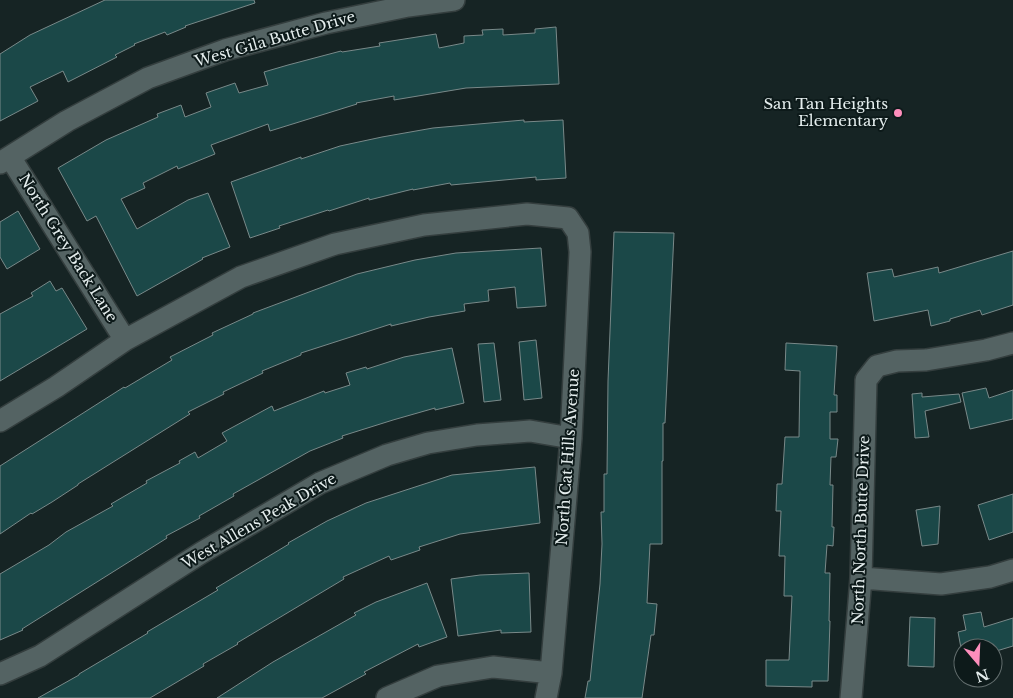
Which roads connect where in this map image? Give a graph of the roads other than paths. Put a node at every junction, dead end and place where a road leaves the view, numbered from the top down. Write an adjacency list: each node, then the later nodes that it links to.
1 (454, 0): 2 (street, West Gila Butte Drive)
2 (5, 160): 3 (street, North Grey Back Lane)
3 (125, 340): 5 (street); 6 (street, North Cat Hills Avenue)
4 (1013, 343): 8 (street, North North Butte Drive)
5 (0, 421)
6 (570, 438): 9 (street, North Cat Hills Avenue); 10 (street, West Allens Peak Drive)
7 (1013, 570): 8 (street)
8 (861, 578): 13 (street, North North Butte Drive)
9 (550, 673): 11 (street); 12 (street, North Cat Hills Avenue)
10 (0, 674)
11 (387, 698)
12 (546, 698)
13 (851, 698)

